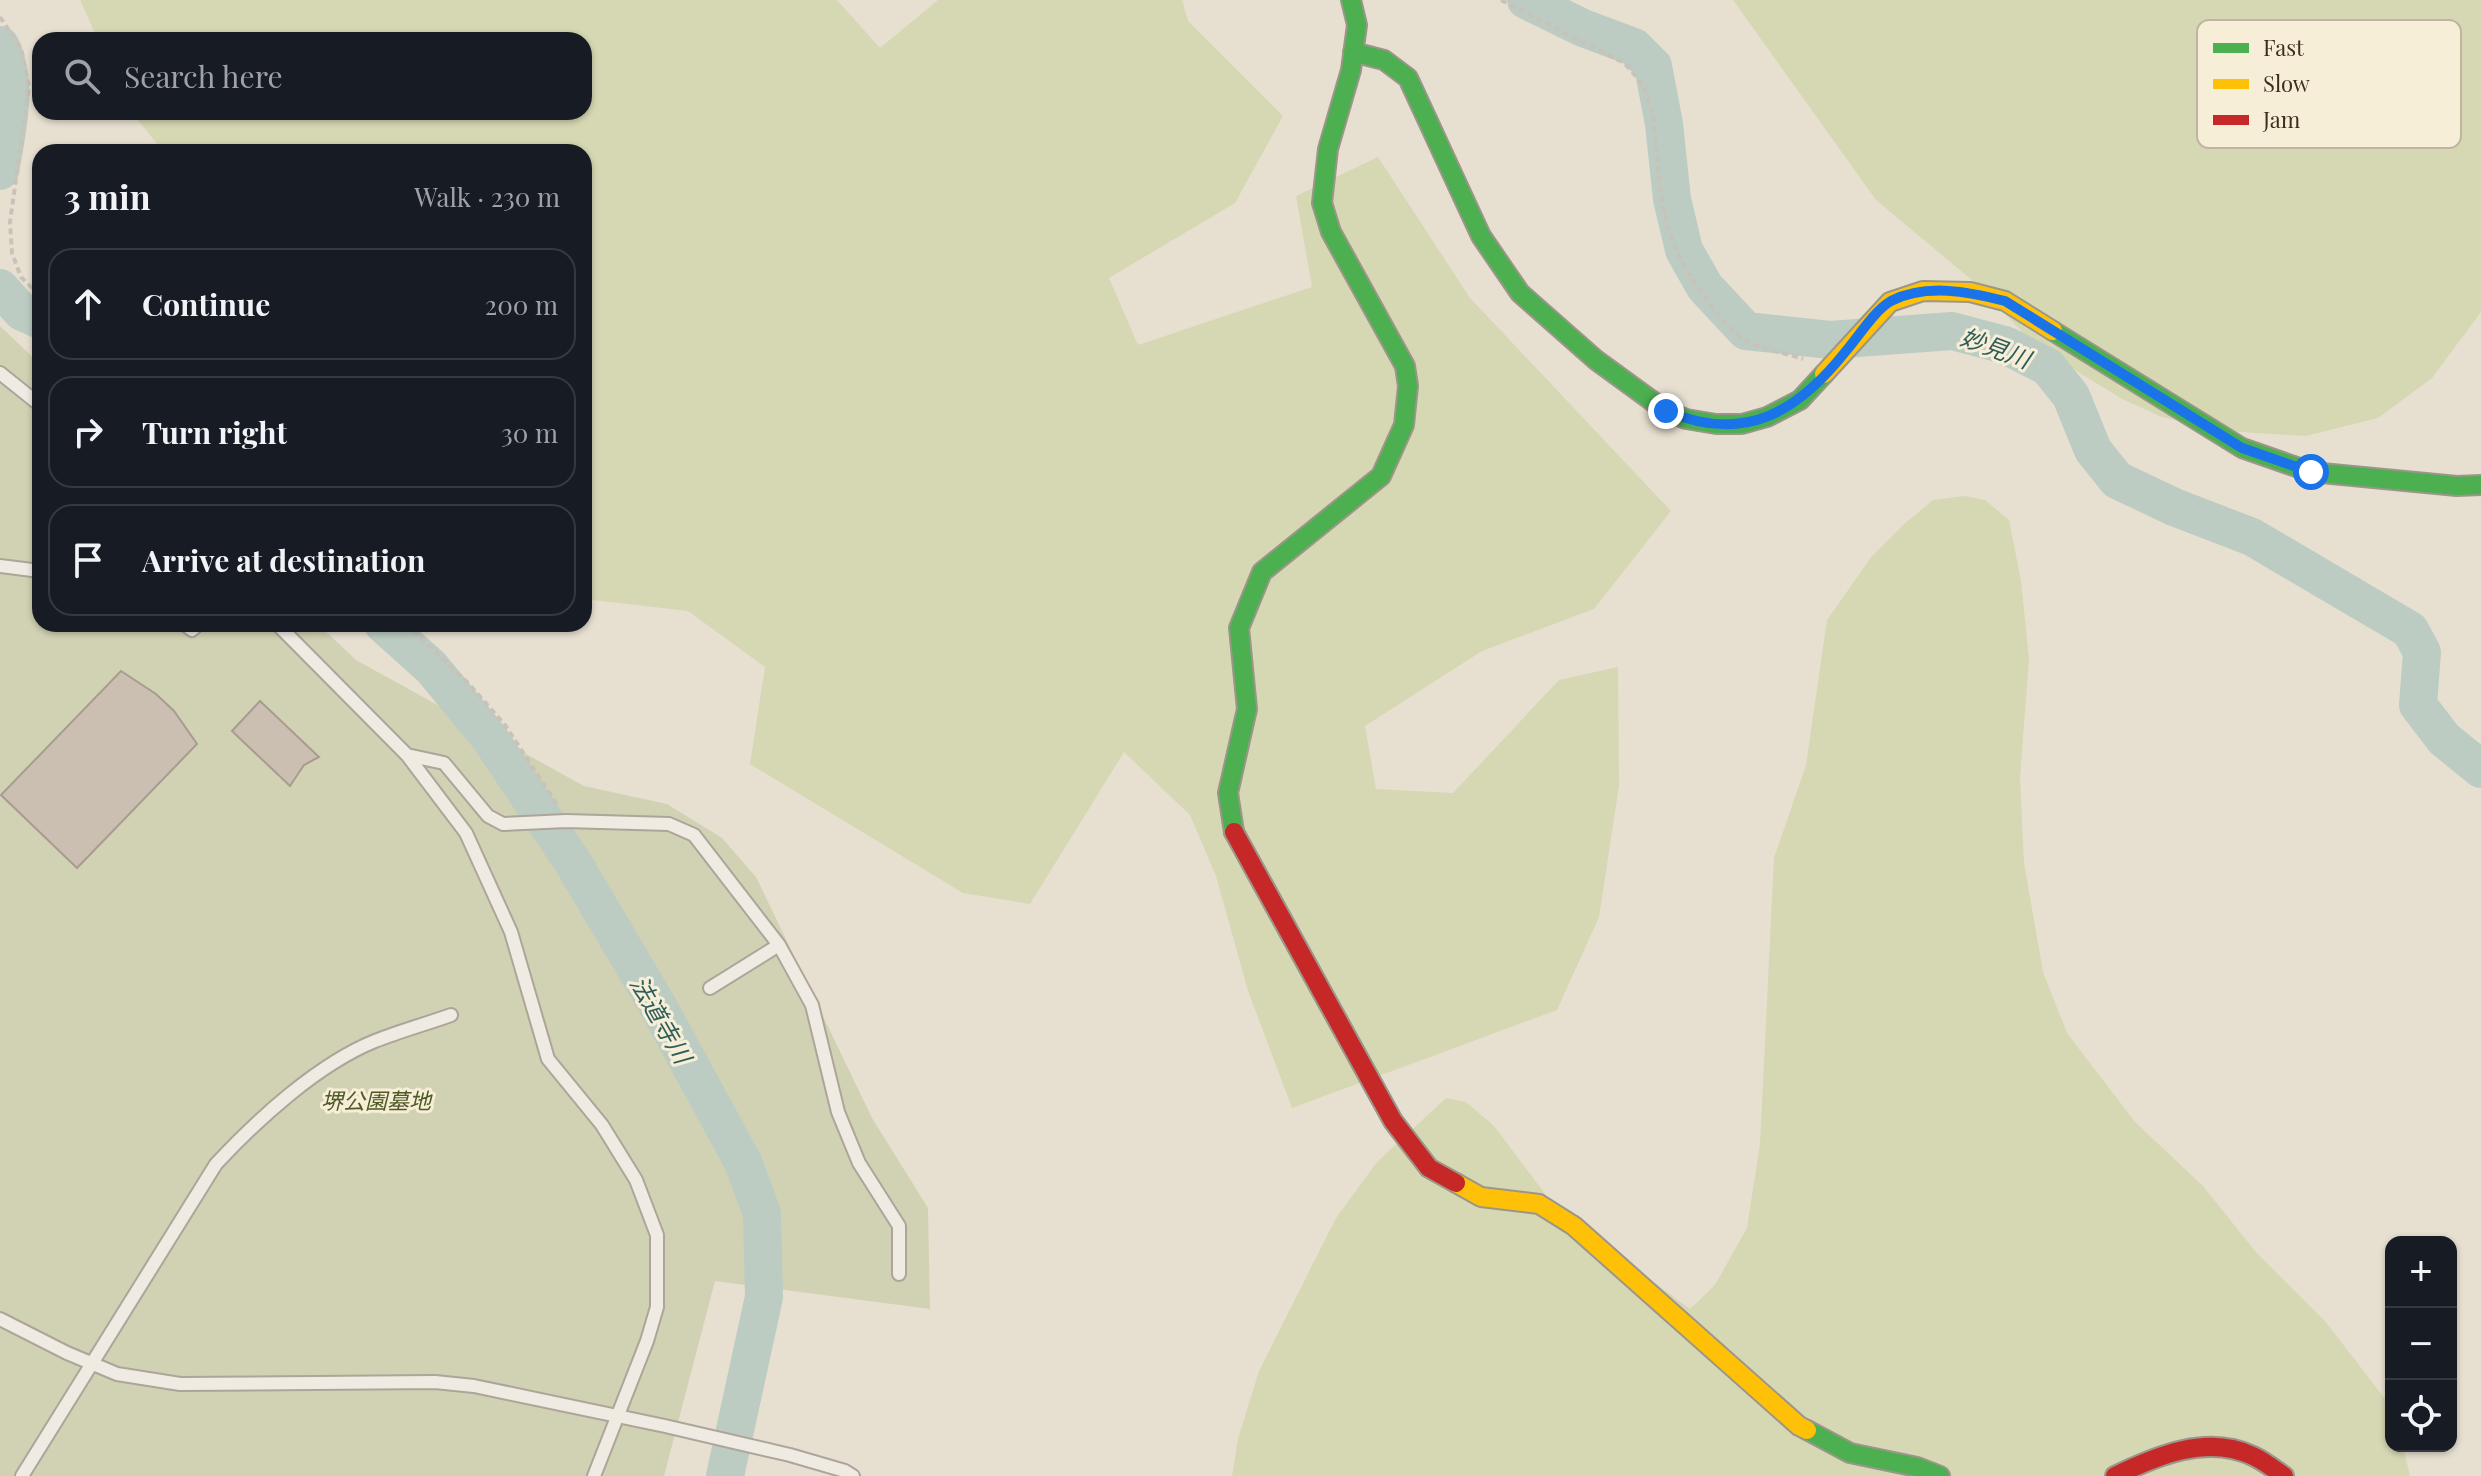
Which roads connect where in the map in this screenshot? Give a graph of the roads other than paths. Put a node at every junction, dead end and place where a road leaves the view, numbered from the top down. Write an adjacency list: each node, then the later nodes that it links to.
1 (1351, 0): 2 (street)
2 (1353, 52): 5 (street); 17 (street)
3 (0, 373): 4 (lane)
4 (32, 399)
5 (2481, 485)
6 (0, 566): 7 (lane)
7 (32, 570)
8 (285, 632): 9 (lane)
9 (407, 755): 10 (lane); 16 (lane)
10 (779, 945): 11 (lane); 13 (lane)
11 (710, 988)
12 (451, 1015): 15 (lane)
13 (899, 1274)
14 (0, 1319): 15 (lane)
15 (91, 1364): 16 (lane); 18 (lane)
16 (616, 1416): 19 (lane); 20 (lane)
17 (1935, 1475)
18 (22, 1476)
19 (594, 1476)
20 (853, 1476)
21 (2115, 1476): 22 (street)
22 (2284, 1476)

